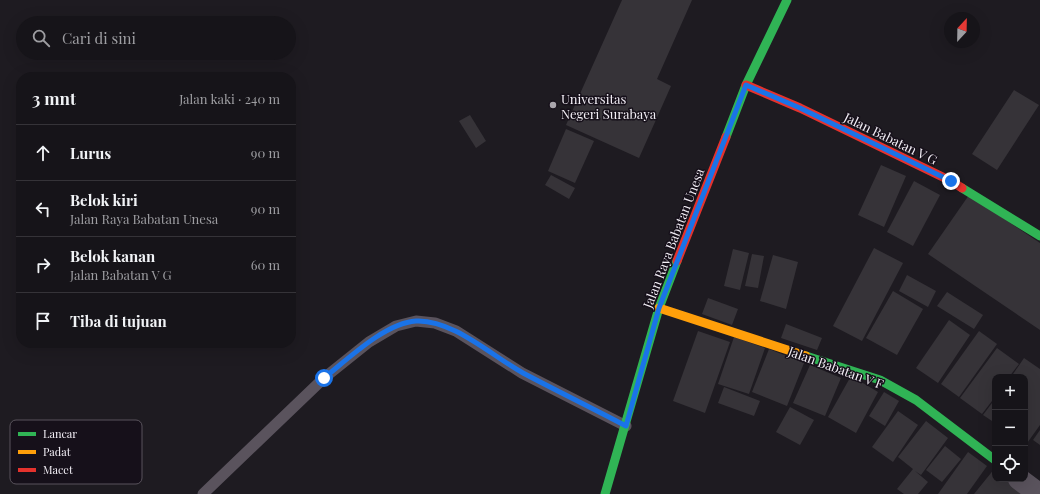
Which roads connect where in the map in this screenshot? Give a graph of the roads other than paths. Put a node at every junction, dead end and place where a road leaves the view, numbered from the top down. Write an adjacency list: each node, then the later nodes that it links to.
1 (787, 0): 2 (street, Jalan Raya Babatan Unesa)
2 (746, 85): 3 (street, Jalan Babatan V G); 4 (street, Jalan Raya Babatan Unesa)
3 (1040, 236)
4 (659, 308): 5 (street, Jalan Raya Babatan Unesa); 6 (street, Jalan Babatan V F)
5 (626, 426): 8 (lane); 9 (street, Jalan Raya Babatan Unesa)
6 (992, 458)
7 (1023, 482): 10 (street)
8 (203, 494)
9 (605, 494)
10 (1039, 494)

